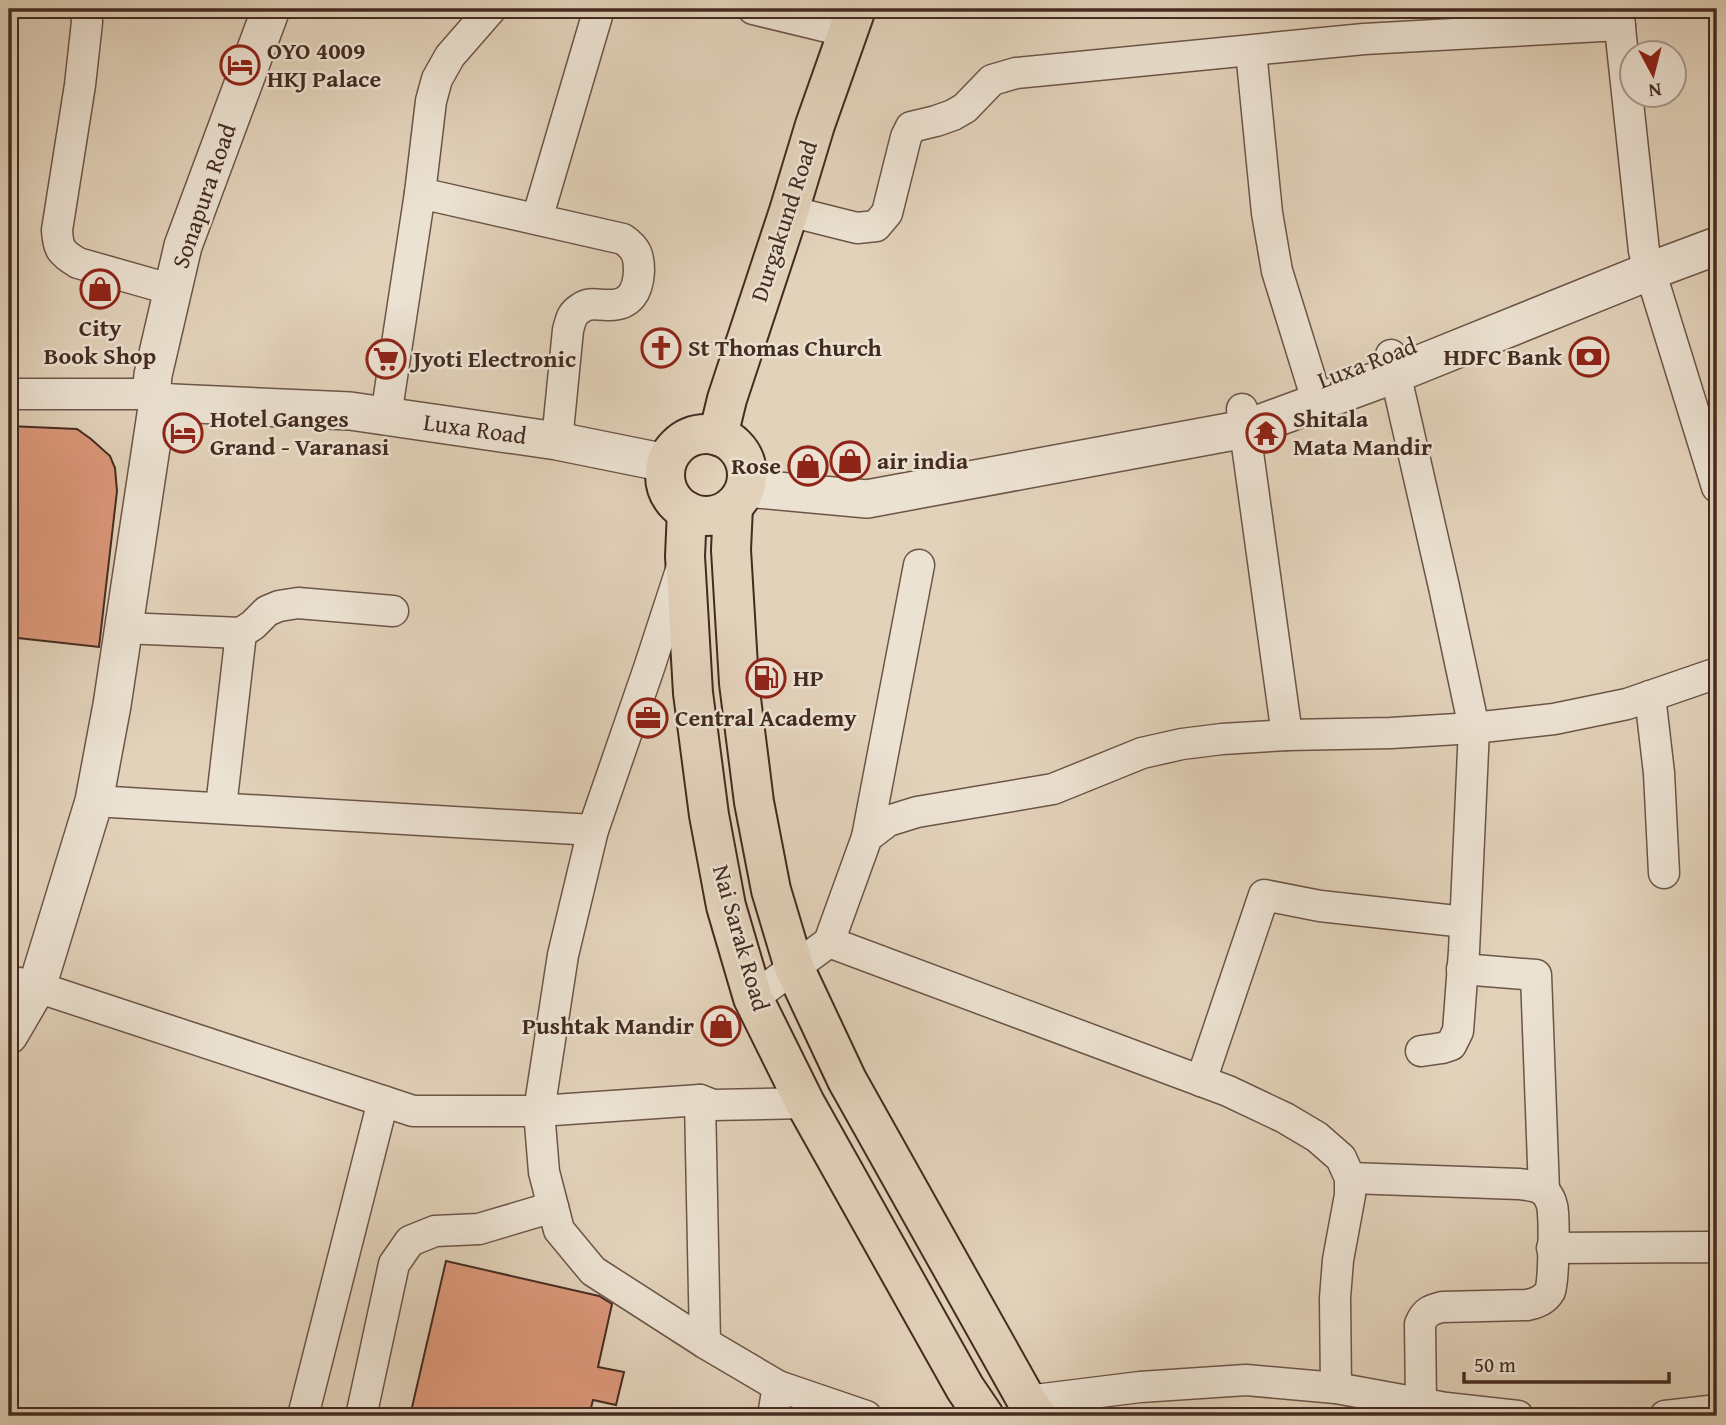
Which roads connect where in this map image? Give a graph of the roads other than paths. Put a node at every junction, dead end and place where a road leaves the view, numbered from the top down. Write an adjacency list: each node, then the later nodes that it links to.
1 (86, 9): 15 (street)
2 (271, 9): 15 (street, Sonapura Road)
3 (491, 9): 9 (street)
4 (599, 9): 11 (street)
5 (753, 9): 7 (street)
6 (1619, 17): 8 (street); 14 (street)
7 (852, 21): 10 (main road, Durgakund Road)
8 (1251, 51): 10 (street); 17 (street)
9 (420, 193): 11 (street); 20 (street)
10 (789, 211): 22 (main road, Durgakund Road)
11 (537, 219): 23 (street)
12 (1717, 225): 14 (street, Luxa Road)
13 (1717, 246): 14 (street)
14 (1647, 261): 16 (street, Luxa Road); 25 (street)
15 (173, 290): 19 (street, Sonapura Road)
16 (1393, 364): 17 (street, Luxa Road); 21 (street); 34 (street)
17 (1312, 384): 21 (street, Luxa Road)
18 (9, 394): 19 (street)
19 (154, 394): 20 (street, Luxa Road); 30 (street, Sonapura Road)
20 (386, 416): 23 (street, Luxa Road)
21 (1244, 419): 26 (street); 26 (street, Luxa Road); 35 (street)
22 (718, 436): 24 (main road); 26 (main road)
23 (557, 441): 24 (street, Luxa Road)
24 (666, 464): 27 (main road)
25 (1717, 487)
26 (739, 501): 27 (main road); 43 (main road, Nai Sarak Road)
27 (686, 533): 38 (street); 46 (main road, Nai Sarak Road)
28 (919, 565): 39 (street)
29 (393, 611): 31 (street)
30 (124, 628): 31 (street); 36 (street, Sonapura Road)
31 (241, 633): 37 (street)
32 (1717, 673): 33 (street)
33 (1650, 696): 34 (street); 40 (street)
34 (1474, 728): 35 (street); 41 (street)
35 (1287, 735): 39 (street)
36 (94, 800): 37 (street); 45 (street, Sonapura Road)
37 (221, 807): 38 (street)
38 (593, 830): 53 (street)
39 (867, 837): 42 (street)
40 (1664, 873)
41 (1465, 922): 44 (street); 49 (street)
42 (829, 942): 43 (street); 49 (street)
43 (794, 967): 46 (street); 63 (main road, Nai Sarak Road)
44 (1462, 969): 48 (street); 55 (street)
45 (23, 984): 47 (street, Sonapura Road); 51 (street)
46 (754, 998): 52 (main road, Nai Sarak Road)
47 (9, 1035)
48 (1421, 1051)
49 (1201, 1081): 54 (street)
50 (700, 1100): 52 (street); 53 (street); 59 (street)
51 (383, 1101): 53 (street); 66 (street)
52 (805, 1103): 69 (main road, Nai Sarak Road)
53 (539, 1111): 56 (street)
54 (1350, 1178): 55 (street); 61 (street)
55 (1544, 1191): 57 (street)
56 (553, 1207): 59 (street); 65 (street)
57 (1552, 1248): 58 (street); 62 (street)
58 (1717, 1249)
59 (705, 1343): 60 (street)
60 (778, 1386): 67 (street); 68 (street)
61 (1336, 1388): 62 (street); 63 (street)
62 (1421, 1404): 70 (street)
63 (1032, 1409)
64 (1717, 1409): 71 (street)
65 (362, 1412)
66 (303, 1416)
67 (773, 1416)
68 (866, 1416)
69 (984, 1416)
70 (1518, 1416)
71 (1665, 1416)

